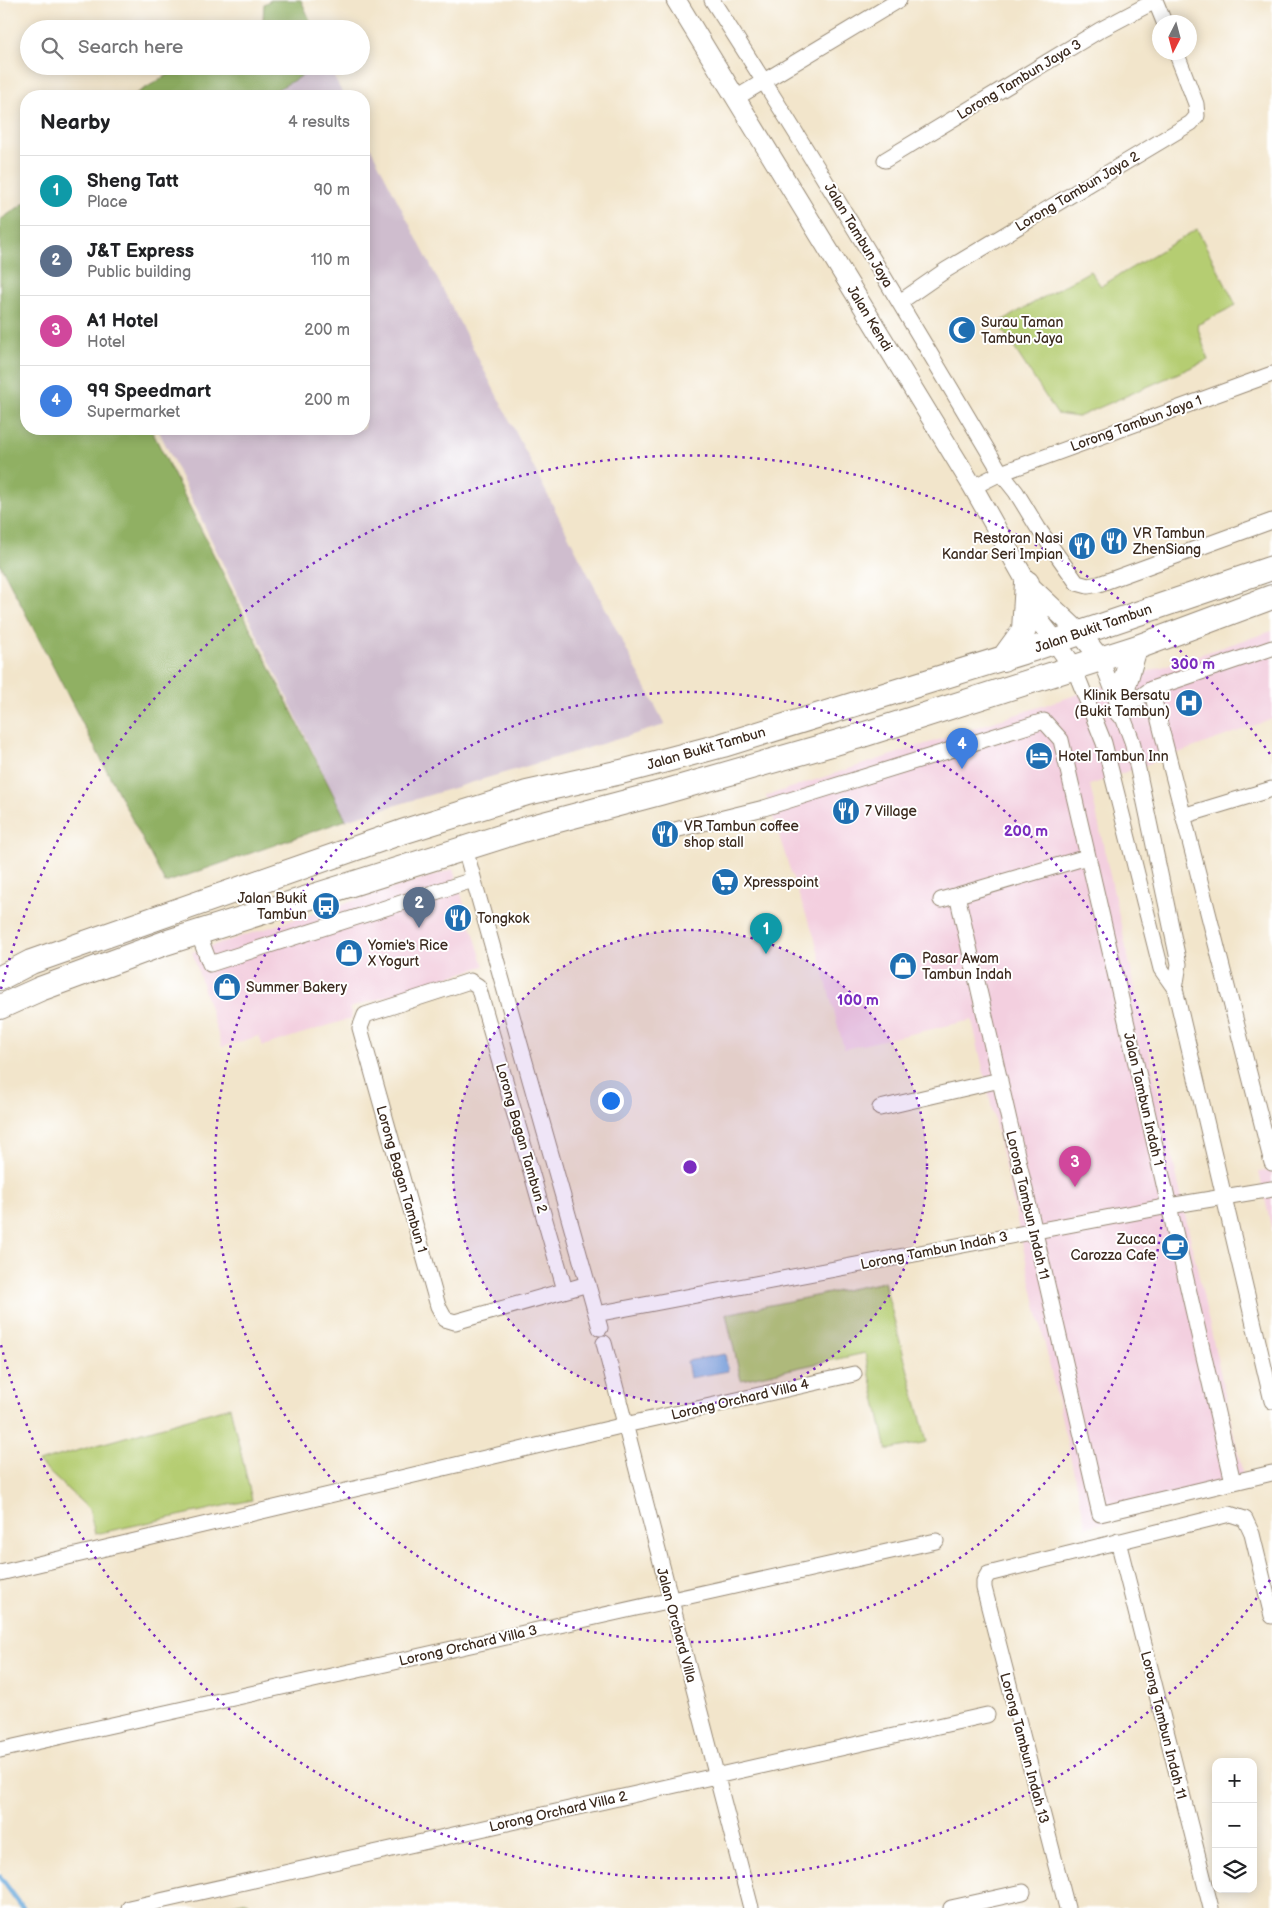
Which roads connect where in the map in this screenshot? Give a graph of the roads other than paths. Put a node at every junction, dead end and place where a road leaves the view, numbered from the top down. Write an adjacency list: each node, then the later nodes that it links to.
1 (676, 0): 8 (street, Jalan Kendi)
2 (712, 0): 7 (street, Jalan Tambun Jaya)
3 (899, 0): 7 (street)
4 (1155, 0): 5 (street); 9 (street, Lorong Tambun Jaya 3)
5 (1161, 15)
6 (1179, 60): 10 (street, Lorong Tambun Jaya 2)
7 (764, 80): 8 (street); 10 (street, Jalan Tambun Jaya)
8 (736, 98): 13 (street, Jalan Kendi)
9 (885, 160)
10 (900, 302): 12 (street, Jalan Tambun Jaya)
11 (1272, 374): 12 (street, Lorong Tambun Jaya 1)
12 (1000, 473): 13 (street); 14 (street, Jalan Tambun Jaya)
13 (973, 487): 16 (street, Jalan Kendi)
14 (1272, 521)
15 (1272, 568): 18 (main road, Jalan Bukit Tambun)
16 (1027, 583): 18 (street); 19 (street, Jalan Kendi); 22 (main road)
17 (1272, 597): 20 (main road)
18 (1079, 632): 19 (main road, Jalan Bukit Tambun); 23 (street)
19 (1055, 640): 22 (main road, Jalan Bukit Tambun); 24 (street)
20 (1135, 648): 23 (main road); 26 (main road)
21 (1272, 648): 25 (street)
22 (1003, 658): 36 (main road, Jalan Bukit Tambun)
23 (1101, 659): 24 (main road); 26 (street)
24 (1074, 668): 30 (main road); 38 (street)
25 (1151, 689): 26 (street); 28 (street)
26 (1121, 710): 38 (street)
27 (1272, 788): 28 (street)
28 (1183, 816): 42 (street)
29 (671, 831): 31 (street, Jalan Tambun Indah 1)
30 (465, 848): 32 (street); 35 (main road)
31 (1088, 857): 33 (street); 45 (street, Jalan Tambun Indah 1)
32 (473, 880): 35 (street); 47 (street)
33 (957, 895): 34 (street); 40 (street, Lorong Tambun Indah 11)
34 (941, 900)
35 (198, 933): 39 (main road)
36 (0, 978)
37 (478, 986): 48 (street, Lorong Bagan Tambun 2); 48 (street, Lorong Bagan Tambun 1)
38 (1175, 989): 44 (street)
39 (0, 1007)
40 (1000, 1080): 41 (street); 46 (street, Lorong Tambun Indah 11)
41 (880, 1108)
42 (1272, 1162)
43 (1272, 1188): 44 (street, Lorong Tambun Indah 3)
44 (1224, 1196): 45 (street, Lorong Tambun Indah 3); 51 (street)
45 (1168, 1206): 46 (street, Lorong Tambun Indah 3); 54 (street, Jalan Tambun Indah 1)
46 (1034, 1231): 47 (street, Lorong Tambun Indah 3); 54 (street, Lorong Tambun Indah 11)
47 (588, 1284): 48 (street)
48 (565, 1290)
49 (604, 1343): 52 (street, Jalan Orchard Villa)
50 (854, 1374): 52 (street, Lorong Orchard Villa 4)
51 (1272, 1401)
52 (625, 1425): 57 (street, Lorong Orchard Villa 4); 58 (street, Jalan Orchard Villa)
53 (1272, 1473): 54 (street)
54 (1233, 1482)
55 (936, 1540): 58 (street, Lorong Orchard Villa 3)
56 (1118, 1541): 59 (street); 67 (street, Lorong Tambun Indah 13); 68 (street, Lorong Tambun Indah 11)
57 (0, 1573)
58 (671, 1600): 61 (street, Lorong Orchard Villa 3); 62 (street, Jalan Orchard Villa)
59 (1272, 1616)
60 (987, 1715): 62 (street, Lorong Orchard Villa 2)
61 (0, 1750)
62 (717, 1776): 64 (street, Lorong Orchard Villa 2); 65 (street, Jalan Orchard Villa)
63 (1022, 1892): 66 (street)
64 (129, 1908)
65 (751, 1908)
66 (951, 1908)
67 (1067, 1908)
68 (1211, 1908)

